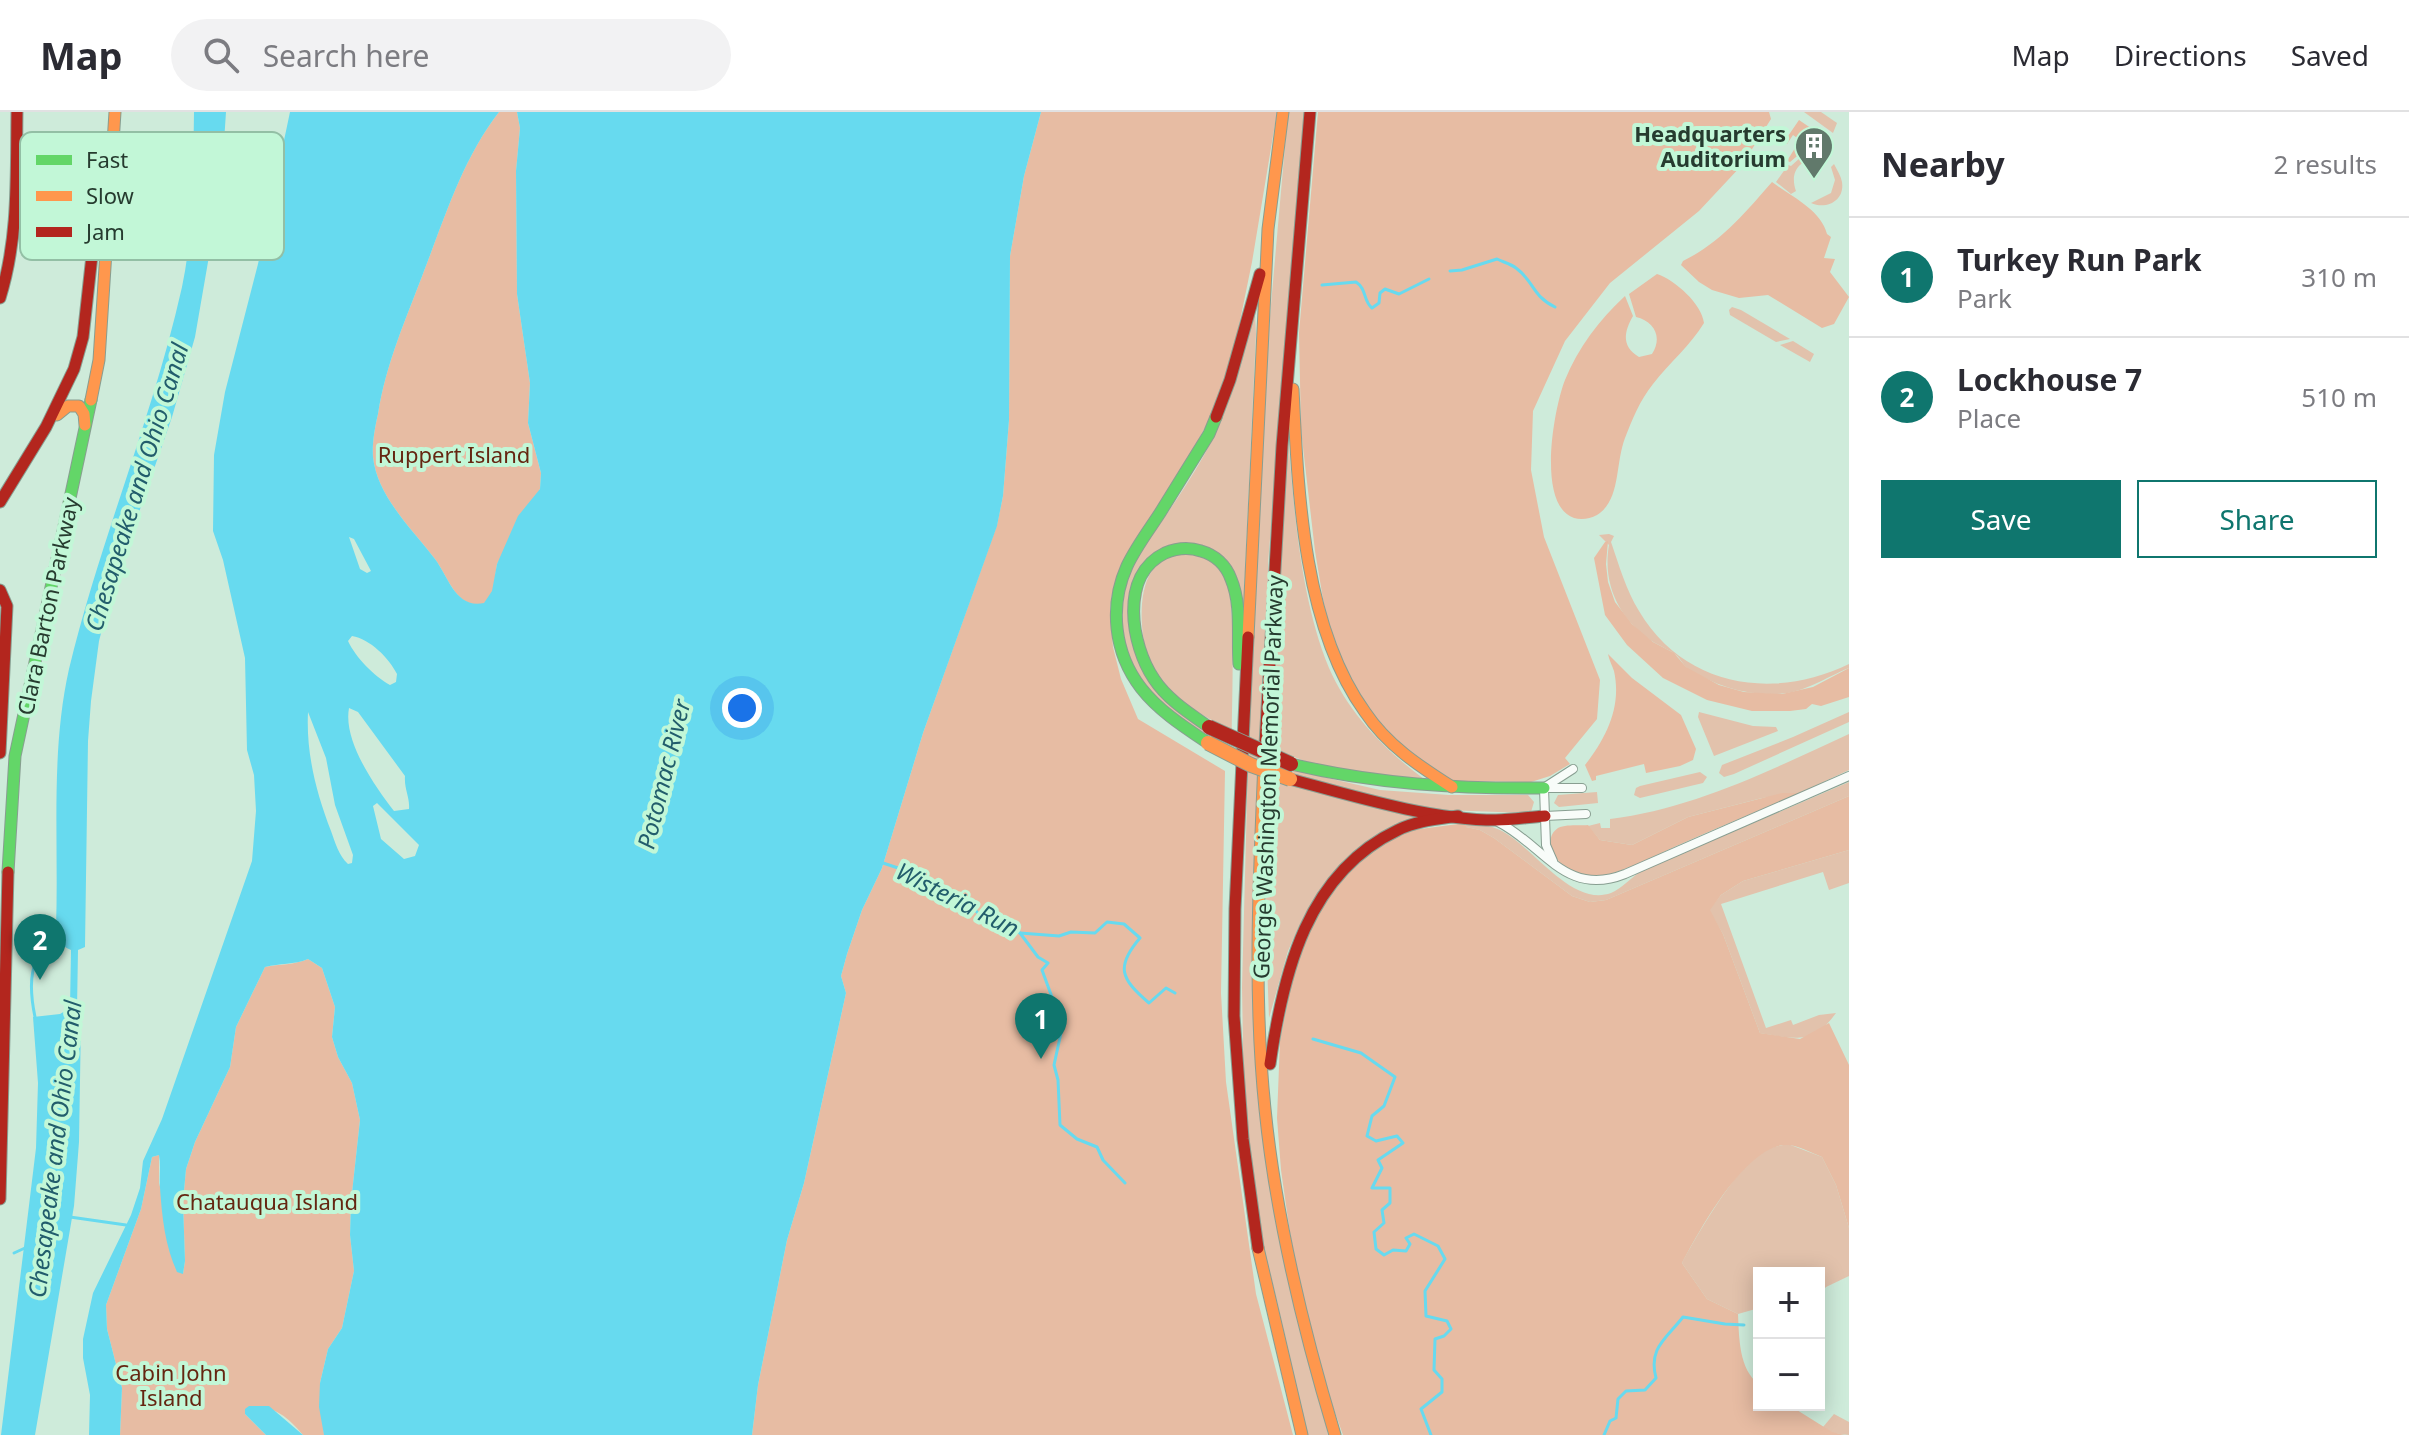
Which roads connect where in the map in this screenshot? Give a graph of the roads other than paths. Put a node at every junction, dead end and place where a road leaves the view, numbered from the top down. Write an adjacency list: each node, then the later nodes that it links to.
1 (17, 112): 11 (main road)
2 (108, 112): 6 (main road)
3 (115, 112): 7 (main road, Clara Barton Parkway)
4 (1283, 112): 8 (main road, George Washington Memorial Parkway)
5 (1310, 112): 12 (main road, George Washington Memorial Parkway)
6 (106, 132)
7 (114, 132)
8 (1267, 259): 18 (main road, George Washington Memorial Parkway); 19 (main road)
9 (92, 260): 13 (main road)
10 (105, 260): 14 (main road, Clara Barton Parkway)
11 (0, 298)
12 (1290, 321): 23 (main road); 34 (main road, George Washington Memorial Parkway)
13 (46, 427): 14 (main road); 15 (main road)
14 (85, 433): 20 (main road, Clara Barton Parkway)
15 (0, 502)
16 (0, 590): 17 (main road, Clara Barton Parkway)
17 (3, 615): 20 (main road, Clara Barton Parkway)
18 (1243, 725): 19 (main road); 36 (main road, George Washington Memorial Parkway)
19 (1208, 735): 23 (main road, bridge); 27 (main road, bridge)
20 (8, 754): 30 (main road); 33 (main road, Clara Barton Parkway)
21 (1573, 769): 24 (street)
22 (1849, 776): 31 (street)
23 (1452, 787): 24 (main road)
24 (1544, 788): 25 (street); 28 (street)
25 (1582, 788)
26 (1586, 814): 28 (street)
27 (1458, 816): 29 (main road); 34 (main road)
28 (1545, 816): 29 (main road); 31 (street)
29 (1495, 820): 31 (street)
30 (18, 837)
31 (1555, 865)
32 (14, 907): 33 (main road)
33 (6, 936): 35 (main road, Clara Barton Parkway)
34 (1264, 1104): 37 (main road, George Washington Memorial Parkway)
35 (0, 1199)
36 (1302, 1435)
37 (1335, 1435)

